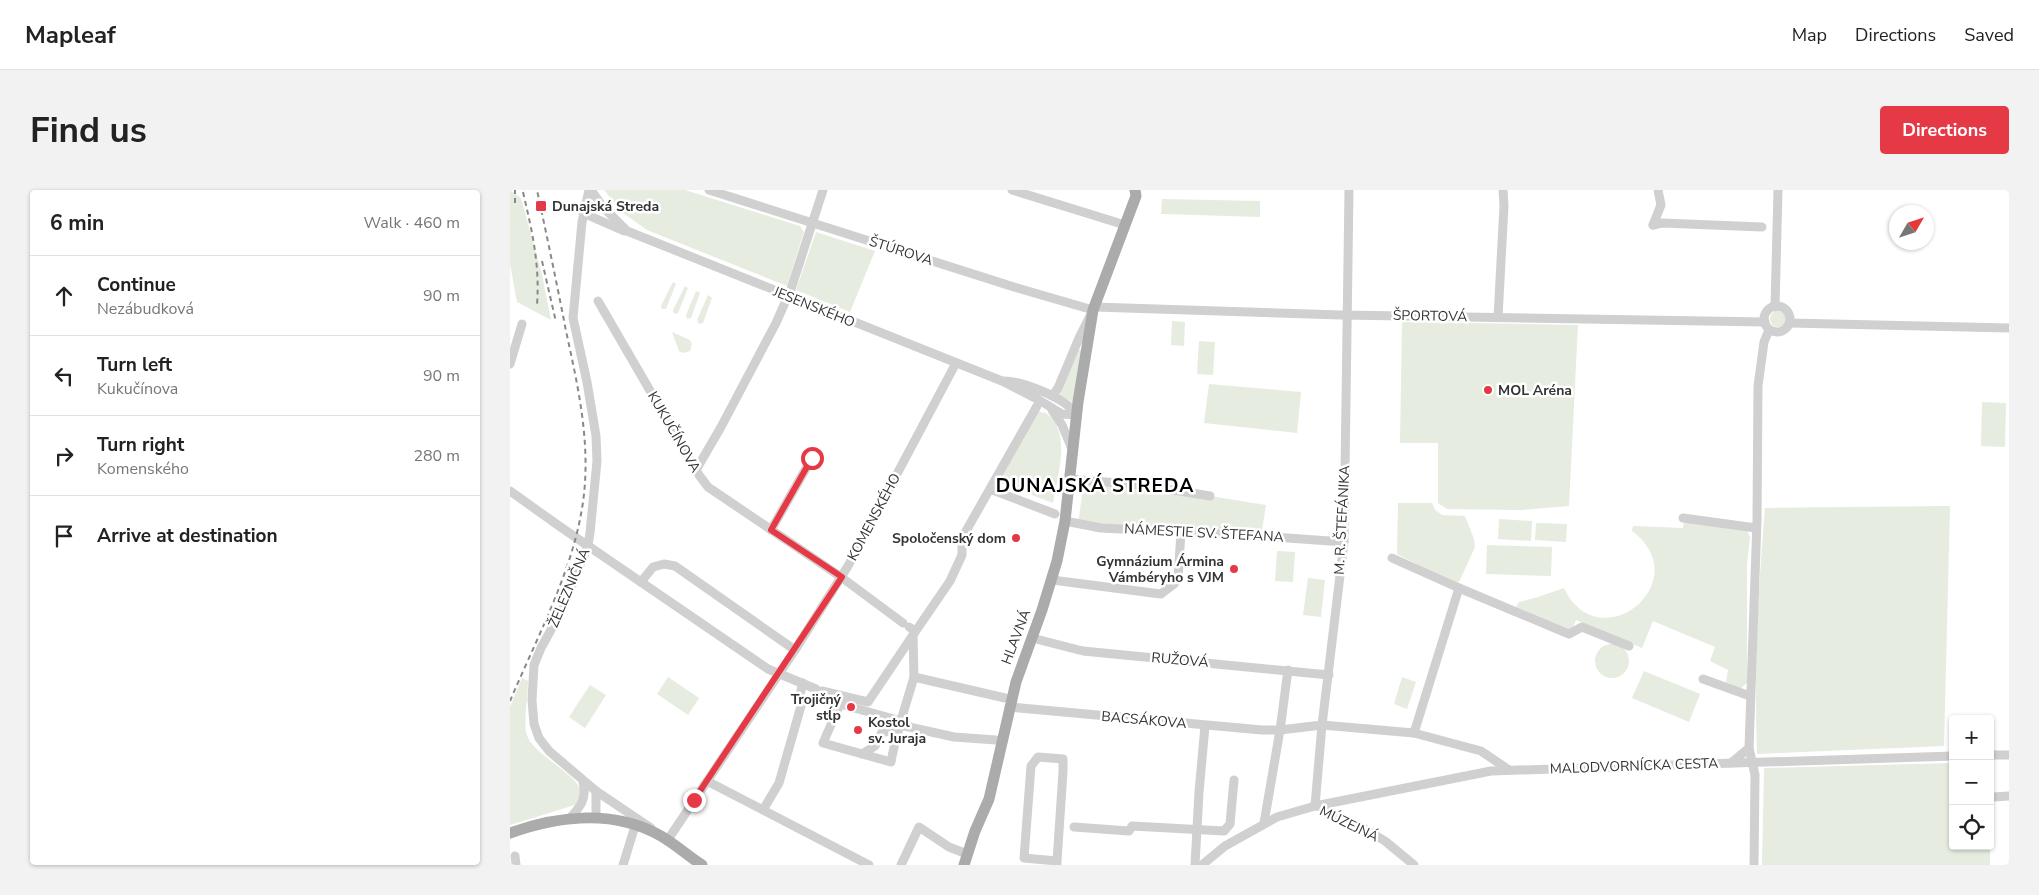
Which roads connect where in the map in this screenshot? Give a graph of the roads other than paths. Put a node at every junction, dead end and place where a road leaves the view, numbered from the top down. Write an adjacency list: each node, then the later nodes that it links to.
1 (590, 190): 10 (street, ŽELEZNIČNÁ); 14 (street, JESENSKÉHO)
2 (709, 190): 11 (street, ŠTÚROVA)
3 (823, 190): 11 (street)
4 (1012, 190): 12 (street)
5 (1349, 190): 19 (street, M. R. ŠTEFÁNIKA)
6 (1503, 190): 20 (street)
7 (1658, 190): 13 (street)
8 (1778, 190): 17 (street)
9 (1137, 192): 12 (main road, HLAVNÁ)
10 (583, 213): 14 (street); 48 (street, ŽELEZNIČNÁ)
11 (811, 223): 15 (street); 18 (street, ŠTÚROVA)
12 (1125, 225): 18 (main road, HLAVNÁ)
13 (1762, 227)
14 (627, 231): 15 (street, JESENSKÉHO)
15 (788, 297): 27 (street, JESENSKÉHO); 36 (street)
16 (598, 301): 36 (street, KUKUČÍNOVA)
17 (1775, 306): 22 (street); 24 (street)
18 (1094, 309): 19 (street, ŠPORTOVÁ); 30 (street); 33 (main road, HLAVNÁ)
19 (1348, 315): 20 (street, ŠPORTOVÁ); 47 (street, M. R. ŠTEFÁNIKA)
20 (1498, 317): 21 (street, ŠPORTOVÁ)
21 (1748, 323): 24 (street, ŠPORTOVÁ); 26 (street)
22 (1790, 323): 24 (street); 25 (street)
23 (522, 324): 28 (street)
24 (1767, 326): 26 (street)
25 (2009, 328)
26 (1764, 342): 44 (street)
27 (956, 363): 29 (street, JESENSKÉHO); 50 (street, KOMENSKÉHO)
28 (510, 364)
29 (1002, 381): 30 (street); 32 (street, JESENSKÉHO)
30 (1052, 396): 33 (street)
31 (1037, 406): 38 (street)
32 (1050, 407): 33 (street, JESENSKÉHO); 34 (street)
33 (1077, 415): 34 (main road, HLAVNÁ)
34 (1073, 450): 37 (main road, HLAVNÁ)
35 (812, 458): 45 (street)
36 (696, 470): 45 (street, KUKUČÍNOVA)
37 (1069, 479): 40 (street); 43 (main road, HLAVNÁ)
38 (990, 489): 41 (street); 54 (street)
39 (510, 491): 48 (street)
40 (1210, 496)
41 (1055, 514)
42 (1683, 518): 44 (street)
43 (1065, 521): 46 (street, NÁMESTIE SV. ŠTEFANA); 51 (main road, HLAVNÁ)
44 (1756, 528): 64 (street)
45 (771, 530): 50 (street, KUKUČÍNOVA)
46 (1181, 532): 47 (street, NÁMESTIE SV. ŠTEFANA); 51 (street)
47 (1344, 542): 60 (street, M. R. ŠTEFÁNIKA)
48 (588, 546): 52 (street); 83 (street, ŽELEZNIČNÁ)
49 (1392, 558): 53 (street)
50 (842, 577): 54 (street, KUKUČÍNOVA); 57 (street, KOMENSKÉHO)
51 (1052, 580): 55 (main road, HLAVNÁ)
52 (642, 582): 57 (street); 59 (street)
53 (1459, 588): 56 (street); 70 (street)
54 (908, 628): 61 (street); 63 (street)
55 (1032, 638): 58 (street, RUŽOVÁ); 65 (main road, HLAVNÁ)
56 (1629, 646)
57 (795, 650): 59 (street, KOMENSKÉHO)
58 (1288, 670): 60 (street, RUŽOVÁ); 69 (street)
59 (778, 674): 63 (street); 84 (street, KOMENSKÉHO)
60 (1329, 675): 66 (street, M. R. ŠTEFÁNIKA)
61 (914, 677): 65 (street, BACSÁKOVA); 67 (street)
62 (1703, 679): 64 (street)
63 (803, 683): 89 (street)
64 (1750, 696): 72 (street)
65 (1007, 702): 68 (street, BACSÁKOVA); 98 (main road, HLAVNÁ)
66 (1322, 724): 69 (street, BACSÁKOVA); 70 (street, BACSÁKOVA); 88 (street, M. R. ŠTEFÁNIKA)
67 (900, 725): 71 (street); 73 (street); 73 (street); 73 (street)
68 (1205, 726): 69 (street, BACSÁKOVA); 95 (street)
69 (1280, 730): 92 (street)
70 (1414, 734): 76 (street, BACSÁKOVA)
71 (996, 740)
72 (1749, 748): 78 (street); 79 (street)
73 (862, 754)
74 (1994, 755): 75 (street)
75 (2009, 755)
76 (1487, 756): 80 (street, BACSÁKOVA); 81 (street)
77 (1949, 756): 79 (street, MALODVORNÍCKA CESTA)
78 (1731, 763): 79 (street, MALODVORNÍCKA CESTA); 80 (street, MALODVORNÍCKA CESTA)
79 (1752, 763): 107 (street)
80 (1509, 770): 81 (street, MALODVORNÍCKA CESTA)
81 (1479, 774): 88 (street, MALODVORNÍCKA CESTA)
82 (1234, 780): 95 (street)
83 (583, 781): 85 (street, ŽELEZNIČNÁ); 90 (street)
84 (707, 781): 89 (street); 97 (street, KOMENSKÉHO)
85 (596, 791): 91 (street); 97 (street, ŽELEZNIČNÁ)
86 (2009, 796): 87 (street)
87 (1994, 797)
88 (1317, 806): 92 (street, MÚZEJNÁ); 106 (street, MÚZEJNÁ)
89 (763, 810): 102 (street)
90 (570, 818): 91 (main road); 96 (main road)
91 (596, 818): 93 (main road)
92 (1264, 823): 105 (street, MÚZEJNÁ)
93 (635, 826): 97 (main road); 100 (street)
94 (1074, 826): 95 (street)
95 (1197, 830): 104 (street)
96 (512, 832)
97 (664, 838): 101 (main road)
98 (965, 859): 103 (street)
99 (1057, 863): 99 (street)
100 (623, 865)
101 (702, 865)
102 (869, 865)
103 (901, 865)
104 (1195, 865)
105 (1202, 865)
106 (1414, 865)
107 (1754, 865)

